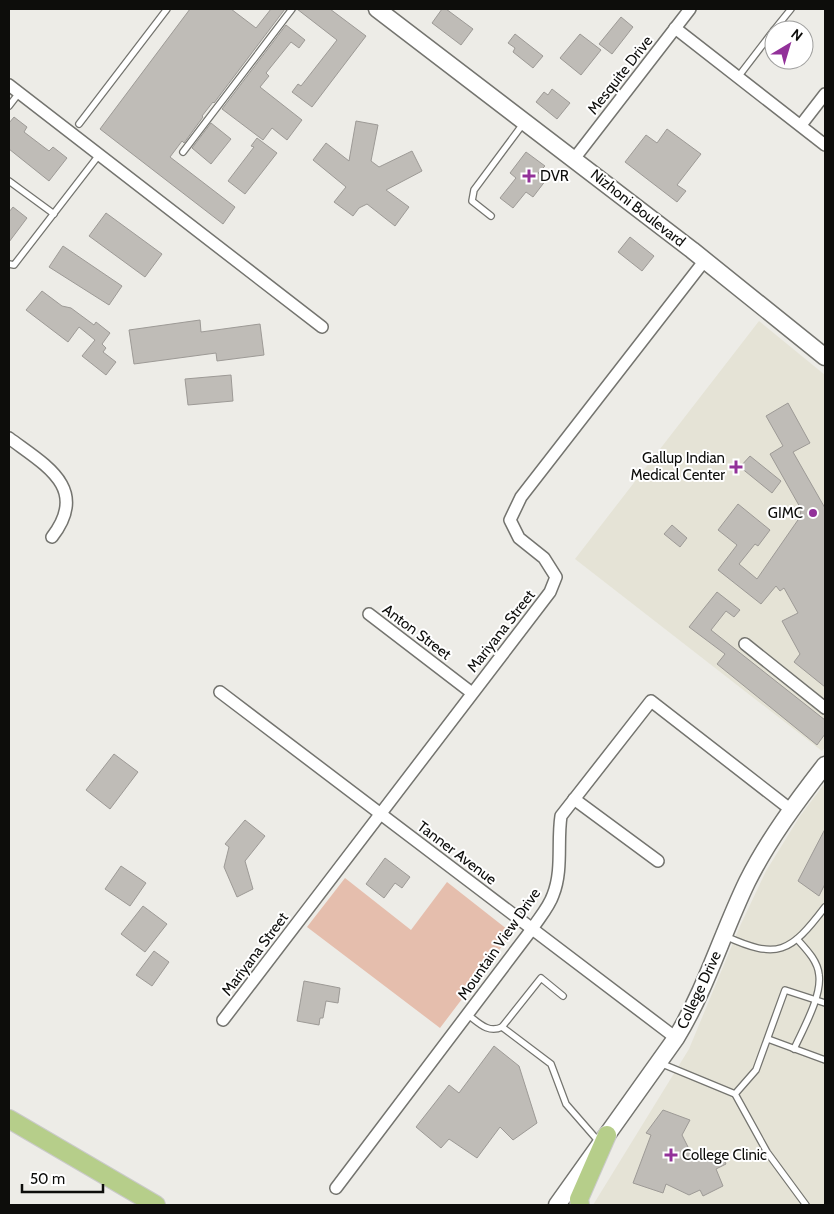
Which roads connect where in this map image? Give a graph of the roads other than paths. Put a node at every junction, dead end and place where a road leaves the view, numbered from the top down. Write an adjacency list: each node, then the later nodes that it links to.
1 (167, 9): 15 (lane)
2 (292, 9): 18 (lane)
3 (377, 9): 14 (main road, Nizhoni Boulevard)
4 (690, 9): 7 (street, Mesquite Drive)
5 (791, 9): 6 (lane)
6 (782, 20)
7 (675, 28): 9 (street); 20 (street, Mesquite Drive)
8 (764, 43): 9 (lane)
9 (738, 77): 16 (street)
10 (9, 85): 11 (street)
11 (19, 93): 13 (lane); 19 (street)
12 (825, 94): 16 (street)
13 (9, 106)
14 (525, 122): 20 (main road, Nizhoni Boulevard); 23 (lane)
15 (79, 124)
16 (801, 125): 17 (street)
17 (825, 145)
18 (183, 152)
19 (99, 155): 22 (lane); 26 (street)
20 (574, 159): 24 (main road, Nizhoni Boulevard)
21 (9, 181): 22 (lane)
22 (54, 214): 25 (lane)
23 (491, 216)
24 (705, 260): 27 (main road, Nizhoni Boulevard); 33 (street, Mariyana Street)
25 (9, 264)
26 (322, 326)
27 (824, 353)
28 (9, 438): 29 (street)
29 (52, 537)
30 (369, 614): 33 (street, Anton Street)
31 (745, 644): 34 (street)
32 (220, 692): 38 (street, Tanner Avenue)
33 (472, 692): 38 (street, Mariyana Street)
34 (825, 708)
35 (825, 764): 37 (main road, College Drive)
36 (574, 799): 37 (street, Mountain View Drive); 39 (street); 41 (street, Mountain View Drive)
37 (790, 809): 42 (main road, College Drive)
38 (381, 814): 41 (street, Tanner Avenue); 48 (street, Mariyana Street)
39 (658, 861)
40 (825, 907): 43 (lane)
41 (532, 929): 47 (street, Mountain View Drive); 50 (street, Tanner Avenue)
42 (724, 936): 43 (lane); 50 (main road, College Drive)
43 (797, 939): 45 (lane)
44 (563, 996): 49 (lane)
45 (815, 1000): 46 (lane); 51 (lane); 52 (lane)
46 (825, 1003)
47 (467, 1014): 49 (lane); 58 (street, Mountain View Drive)
48 (223, 1020)
49 (502, 1027): 57 (lane)
50 (676, 1038): 54 (main road, College Drive)
51 (768, 1039): 52 (lane); 55 (lane)
52 (794, 1048): 53 (lane)
53 (825, 1060)
54 (658, 1062): 55 (lane); 57 (main road, College Drive)
55 (735, 1094): 62 (lane)
56 (9, 1119): 59 (main road)
57 (604, 1140): 60 (main road, College Drive); 61 (main road)
58 (336, 1188)
59 (156, 1205)
60 (557, 1205)
61 (580, 1205)
62 (806, 1205)

